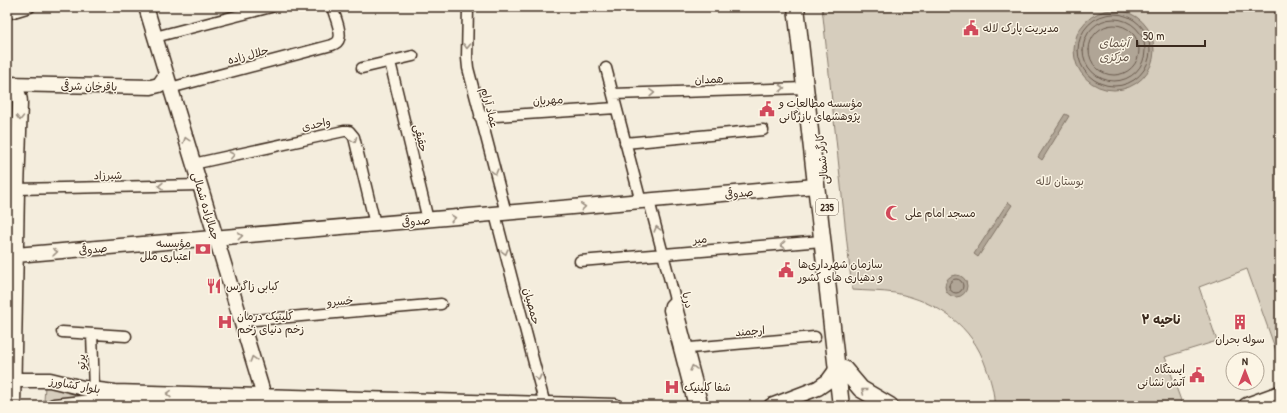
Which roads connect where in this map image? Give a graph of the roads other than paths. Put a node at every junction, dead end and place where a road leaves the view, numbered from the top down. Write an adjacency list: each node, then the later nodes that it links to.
1 (30, 7): 8 (street)
2 (146, 7): 9 (main road, جمالزاده شمالی)
3 (271, 7): 9 (street)
4 (332, 7): 14 (street, جلال زاده)
5 (468, 7): 21 (street, عماد آرام, one-way to 21)
6 (796, 7): 16 (main road)
7 (806, 7): 16 (main road)
8 (7, 14)
9 (155, 37): 14 (main road, جمالزاده شمالی)
10 (413, 56): 11 (street)
11 (390, 62): 12 (street); 30 (street, حقیقی)
12 (362, 68)
13 (606, 68): 17 (street, دریا)
14 (168, 82): 15 (main road, باقرخان شرقی); 19 (main road, جمالزاده شمالی)
15 (7, 85): 18 (main road)
16 (810, 88): 17 (street, همدان, one-way to 16); 26 (main road)
17 (613, 94): 20 (street, دریا)
18 (20, 96): 19 (main road); 27 (main road, one-way to 27)
19 (175, 104): 24 (main road, جمالزاده شمالی, one-way to 19)
20 (616, 108): 21 (street, مهربان); 23 (street, دریا)
21 (480, 117): 29 (street, عماد آرام, one-way to 29)
22 (763, 130): 23 (street)
23 (626, 143): 28 (street, دریا)
24 (194, 164): 25 (main road, جمالزاده شمالی); 31 (street, واحدی, one-way to 31)
25 (200, 185): 27 (street, شیرزاد, one-way to 27); 32 (main road, جمالزاده شمالی)
26 (820, 186): 28 (main road, صدوقی); 33 (main road)
27 (17, 189): 35 (main road)
28 (645, 201): 29 (main road, صدوقی, one-way to 28); 34 (street, دریا, one-way to 28)
29 (501, 214): 30 (main road, صدوقی, one-way to 29); 49 (street, حمصیان, one-way to 49)
30 (428, 220): 31 (main road, صدوقی)
31 (375, 224): 32 (main road, صدوقی, one-way to 31)
32 (216, 238): 35 (main road, صدوقی, one-way to 32); 38 (main road, جمالزاده شمالی)
33 (826, 241): 34 (street, میر, one-way to 34); 44 (main road)
34 (663, 254): 36 (street, میر); 43 (street, دریا)
35 (16, 255): 45 (main road)
36 (580, 261)
37 (441, 304): 38 (street, خسرو)
38 (242, 321): 48 (main road, جمالزاده شمالی, one-way to 38)
39 (62, 332): 40 (street)
40 (92, 334): 41 (street); 46 (street, پرتو)
41 (126, 336)
42 (815, 337): 43 (street, ارجمند)
43 (683, 349): 54 (street); 55 (street, دریا, one-way to 43)
44 (840, 370): 56 (main road); 57 (main road); 58 (main road); 59 (main road, one-way to 44)
45 (13, 380): 46 (main road, بلوار کشاورز); 50 (main road)
46 (94, 390): 48 (main road, بلوار کشاورز, one-way to 46)
47 (1280, 394): 60 (main road)
48 (266, 401): 49 (main road, بلوار کشاورز)
49 (545, 405): 53 (main road, بلوار کشاورز)
50 (13, 406)
51 (54, 406): 52 (main road, بلوار کشاورز)
52 (202, 406)
53 (615, 406)
54 (694, 406)
55 (703, 406)
56 (771, 406)
57 (841, 406)
58 (848, 406)
59 (890, 406)
60 (1247, 406)

